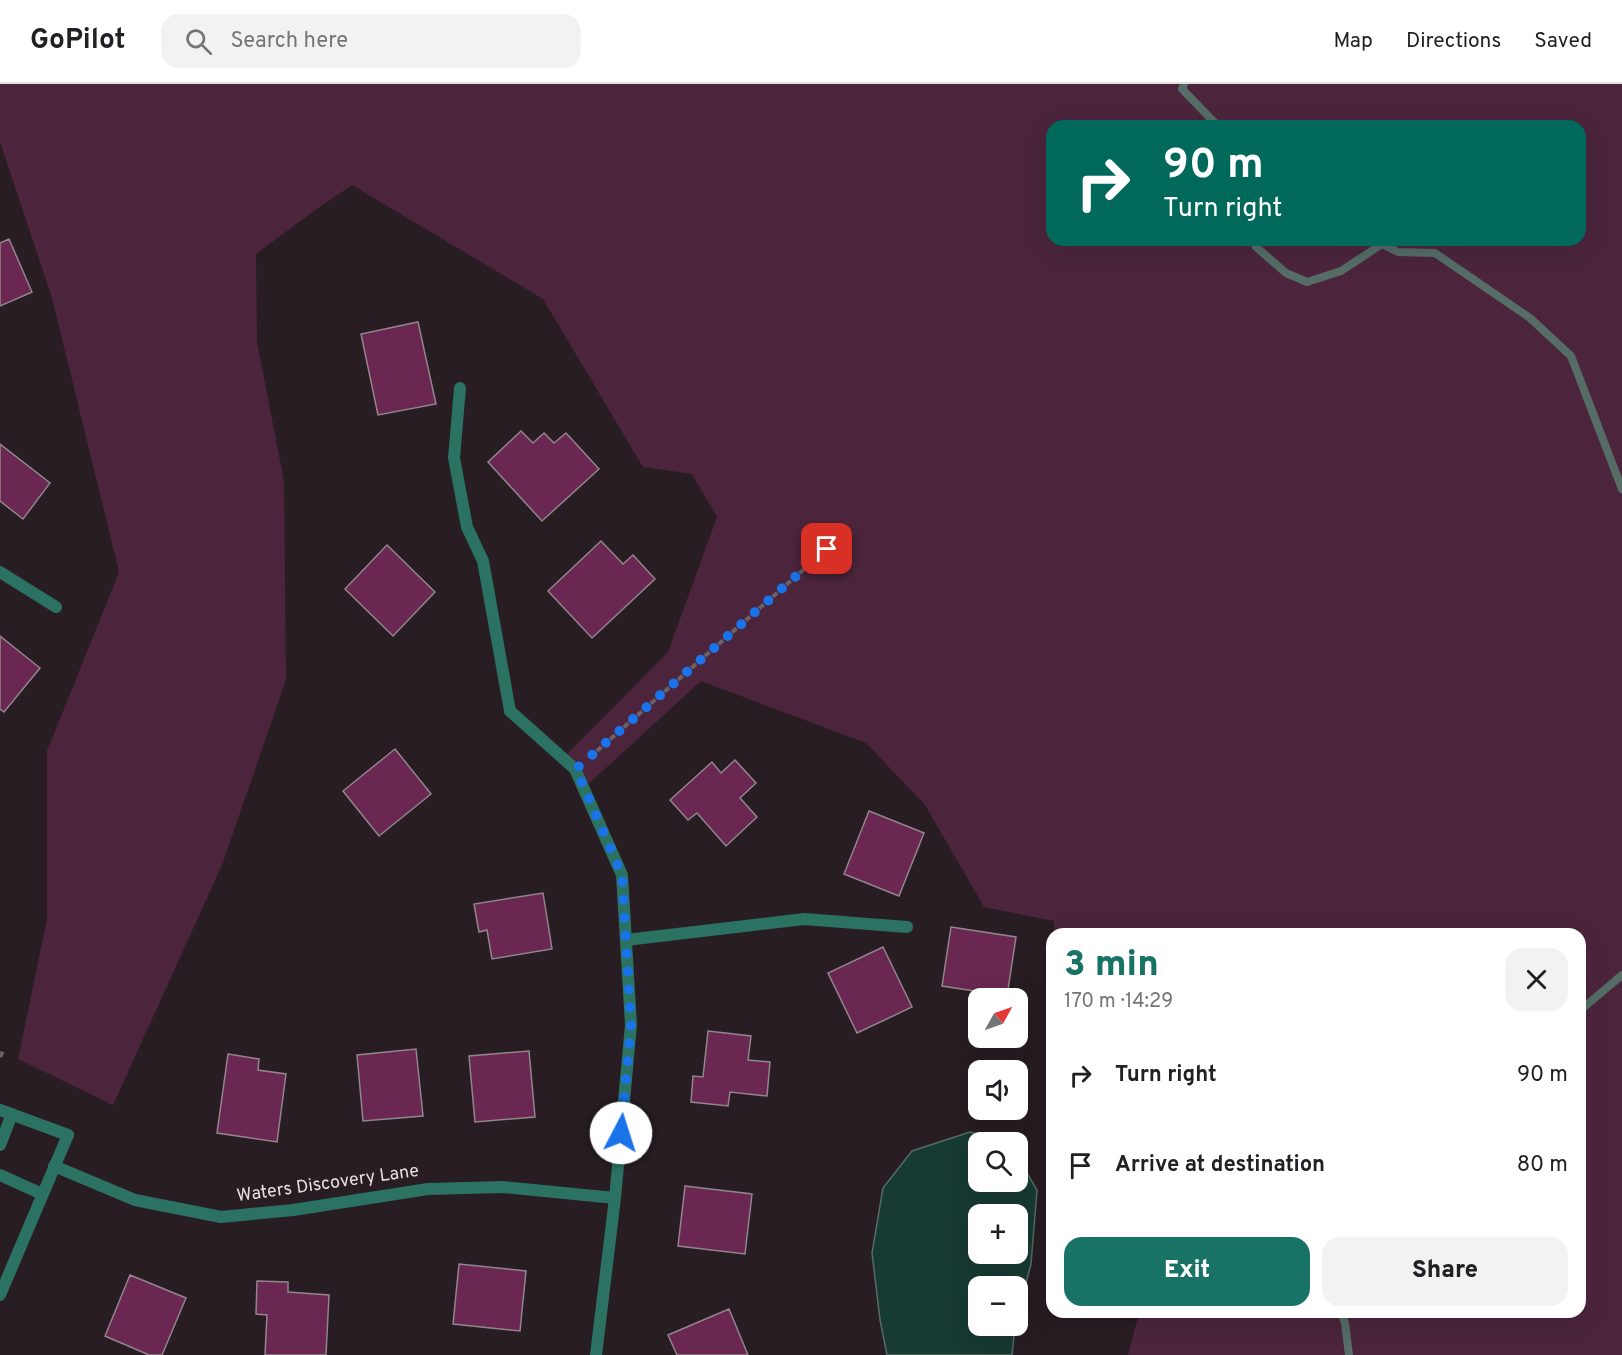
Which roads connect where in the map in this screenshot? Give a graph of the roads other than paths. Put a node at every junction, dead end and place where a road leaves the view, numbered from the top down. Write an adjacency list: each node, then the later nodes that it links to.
1 (460, 388): 5 (street)
2 (0, 572): 3 (street)
3 (56, 607)
4 (907, 927): 5 (street)
5 (626, 940): 11 (street)
6 (6, 1112): 7 (street); 8 (street)
7 (0, 1145)
8 (54, 1166): 10 (street); 11 (street, Waters Discovery Lane)
9 (0, 1175): 10 (street)
10 (42, 1194): 12 (street)
11 (615, 1198): 13 (street)
12 (0, 1295)
13 (596, 1355)

